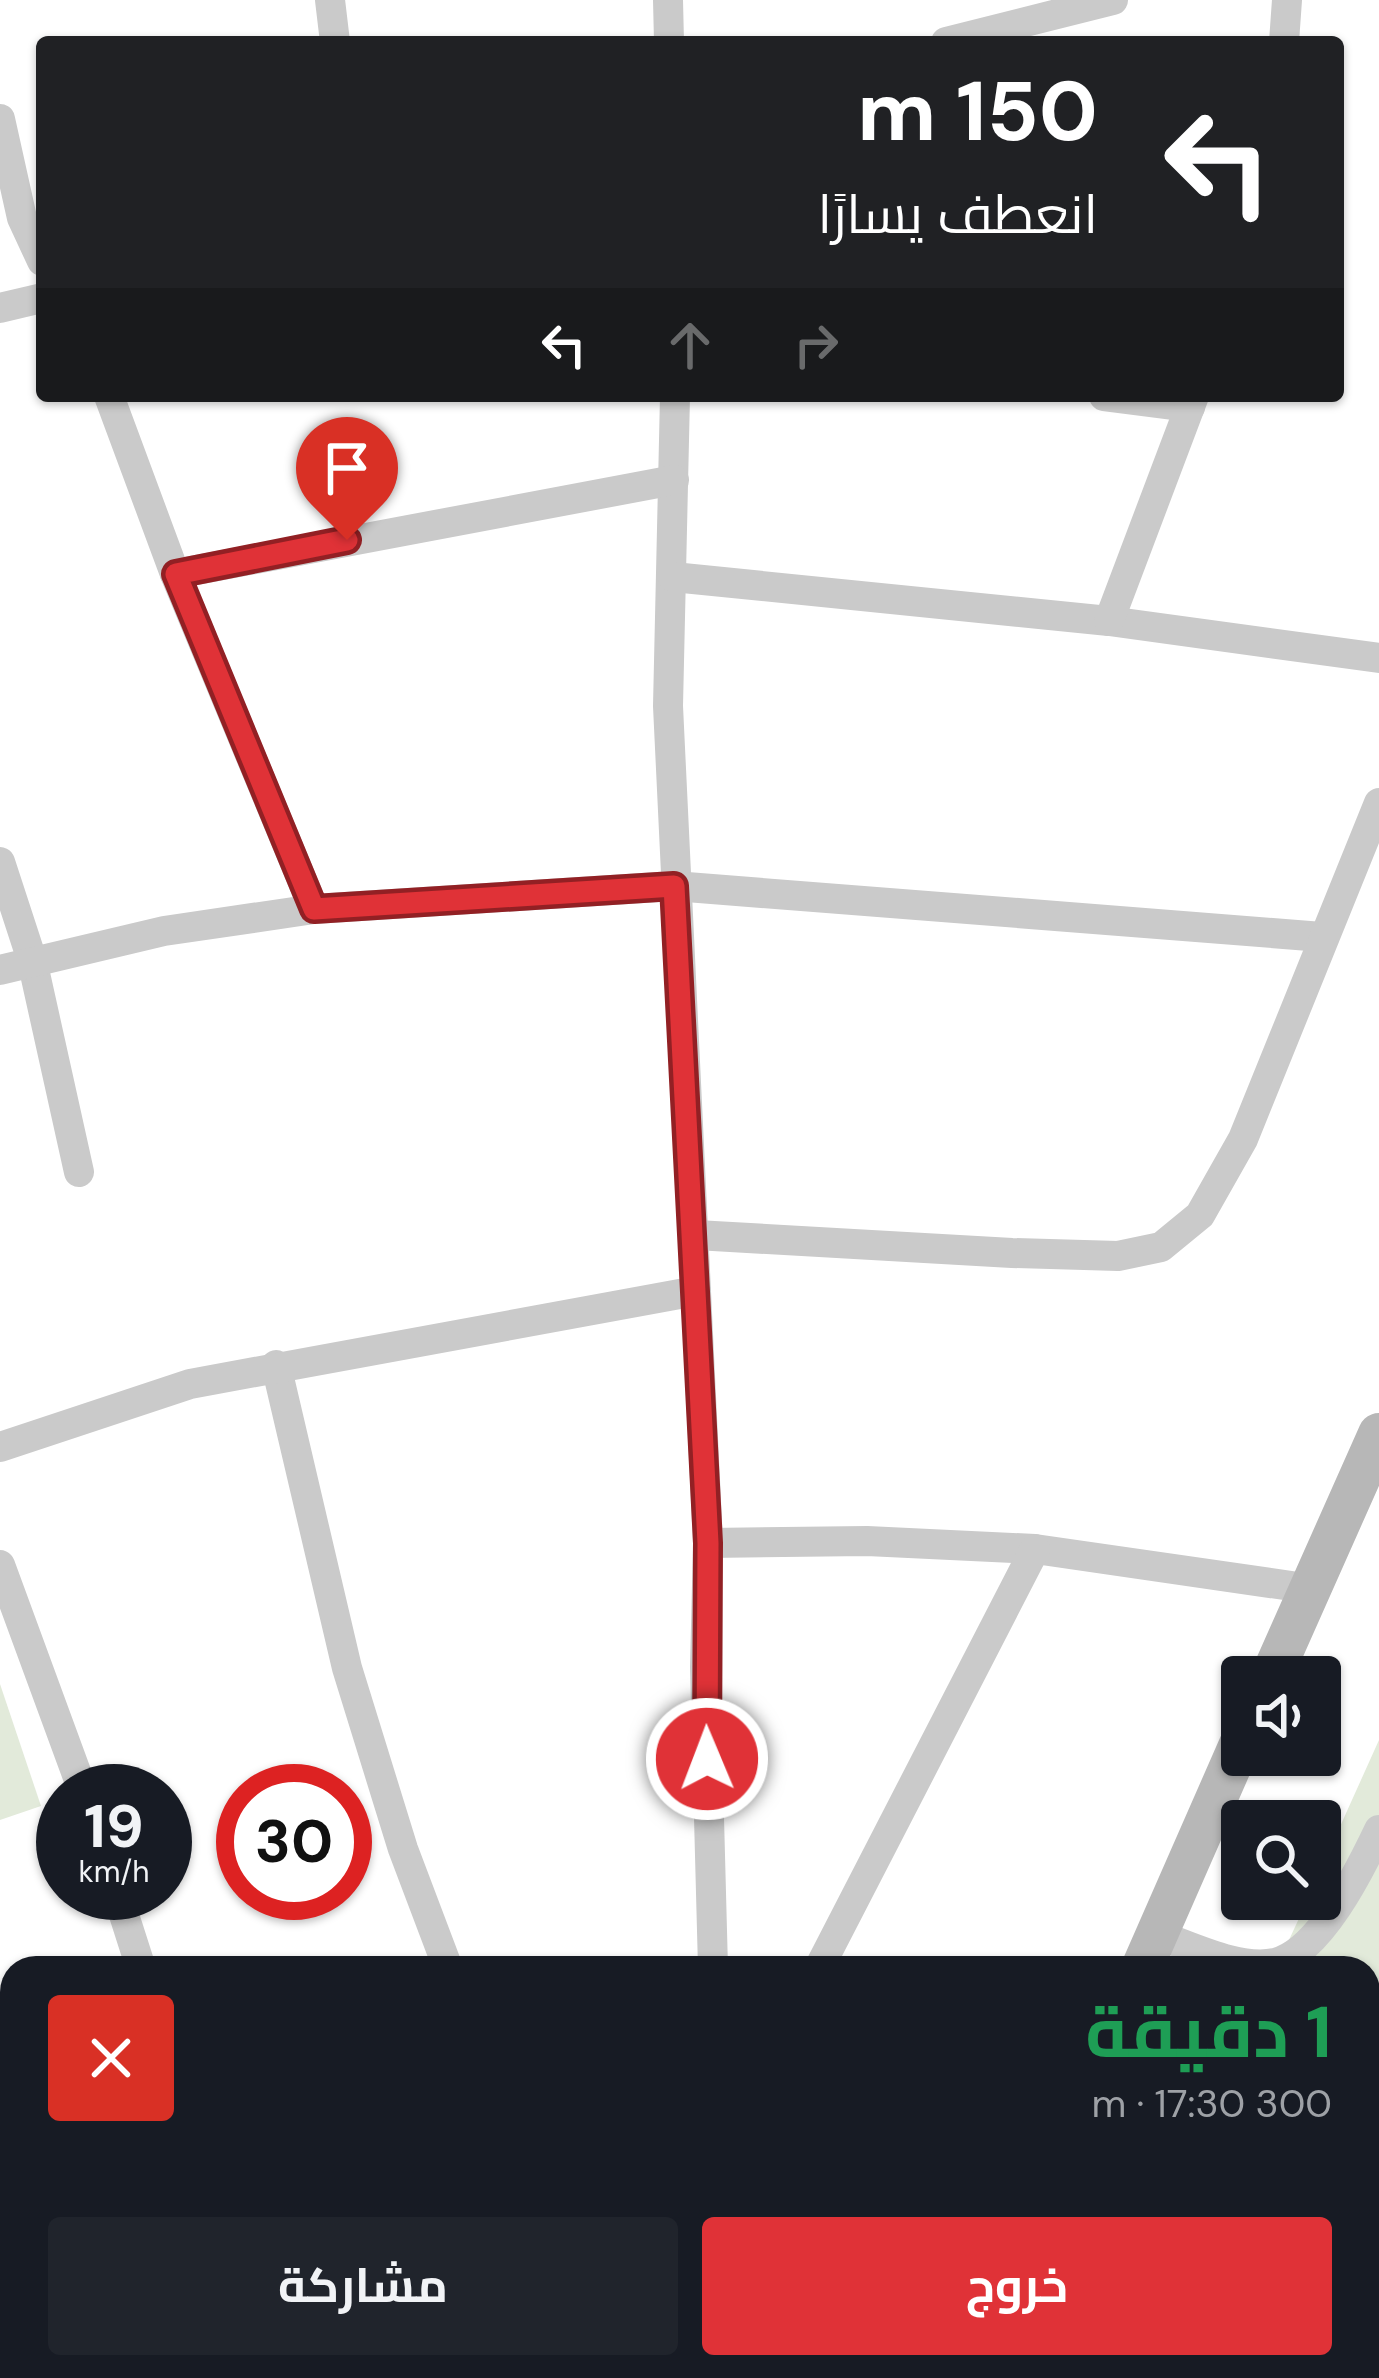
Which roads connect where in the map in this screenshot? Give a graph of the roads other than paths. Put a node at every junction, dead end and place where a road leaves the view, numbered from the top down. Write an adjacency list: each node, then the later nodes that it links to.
1 (330, 0): 5 (street)
2 (668, 0): 6 (street)
3 (1113, 0): 7 (street)
4 (1287, 0): 8 (street)
5 (334, 36)
6 (669, 36)
7 (970, 36)
8 (1284, 36)
9 (0, 119): 10 (street)
10 (36, 248)
11 (36, 299): 12 (street)
12 (0, 308)
13 (111, 402): 17 (street)
14 (675, 402): 16 (street)
15 (1192, 402): 19 (street)
16 (674, 480): 17 (street); 18 (street)
17 (176, 574): 24 (street)
18 (673, 577): 19 (street); 23 (street)
19 (1109, 621): 20 (street)
20 (1379, 658)
21 (1379, 803): 25 (street)
22 (0, 862): 26 (street)
23 (674, 886): 24 (street); 25 (street); 29 (street)
24 (314, 909): 26 (street)
25 (1322, 937): 29 (street)
26 (32, 960): 27 (street); 28 (street)
27 (0, 970)
28 (79, 1172)
29 (696, 1235): 30 (street)
30 (695, 1291): 31 (street); 34 (street)
31 (276, 1365): 33 (street); 45 (street)
32 (1379, 1434): 37 (main road)
33 (0, 1448)
34 (708, 1543): 35 (street); 46 (street)
35 (1035, 1549): 37 (street); 47 (street)
36 (0, 1564): 39 (street)
37 (1312, 1589): 38 (main road)
38 (1281, 1656)
39 (73, 1764)
40 (1226, 1776): 43 (main road)
41 (1379, 1830): 49 (street)
42 (126, 1920): 44 (street)
43 (1148, 1951): 48 (street)
44 (137, 1956)
45 (443, 1956)
46 (713, 1956)
47 (824, 1956)
48 (1189, 1956)
49 (1288, 1956)

